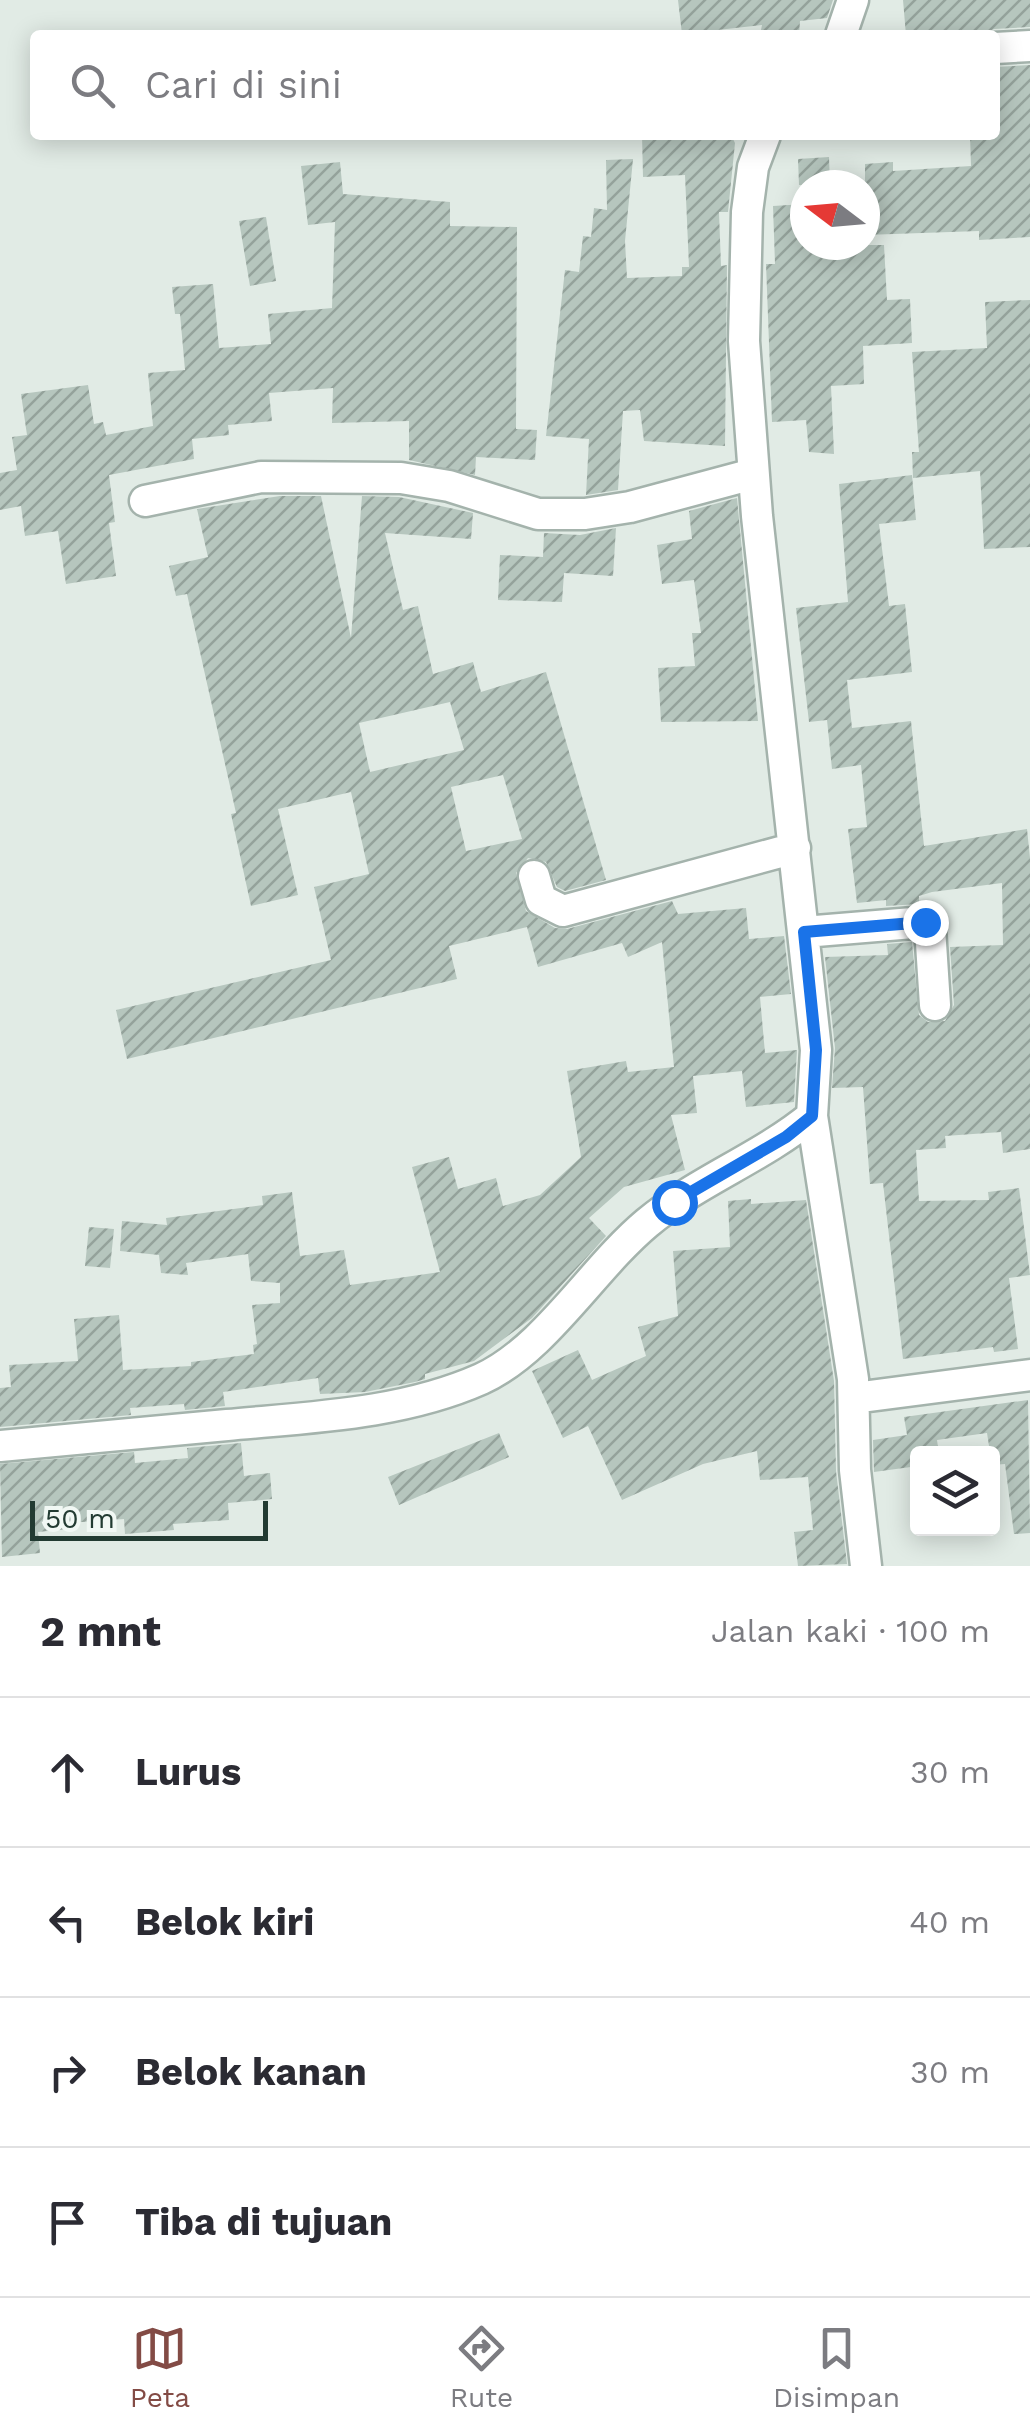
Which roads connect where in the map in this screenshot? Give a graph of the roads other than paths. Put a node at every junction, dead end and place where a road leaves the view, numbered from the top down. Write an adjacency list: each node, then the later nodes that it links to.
1 (853, 0): 2 (street)
2 (844, 30)
3 (1030, 46): 4 (street)
4 (1000, 48)
5 (764, 140): 6 (street)
6 (753, 474): 7 (street); 8 (street)
7 (145, 500)
8 (795, 848): 9 (street); 10 (street)
9 (534, 876)
10 (804, 932): 11 (street); 12 (street)
11 (935, 1005)
12 (812, 1116): 14 (street); 15 (street)
13 (1030, 1376): 14 (street)
14 (854, 1398): 16 (street)
15 (0, 1446)
16 (866, 1566)

